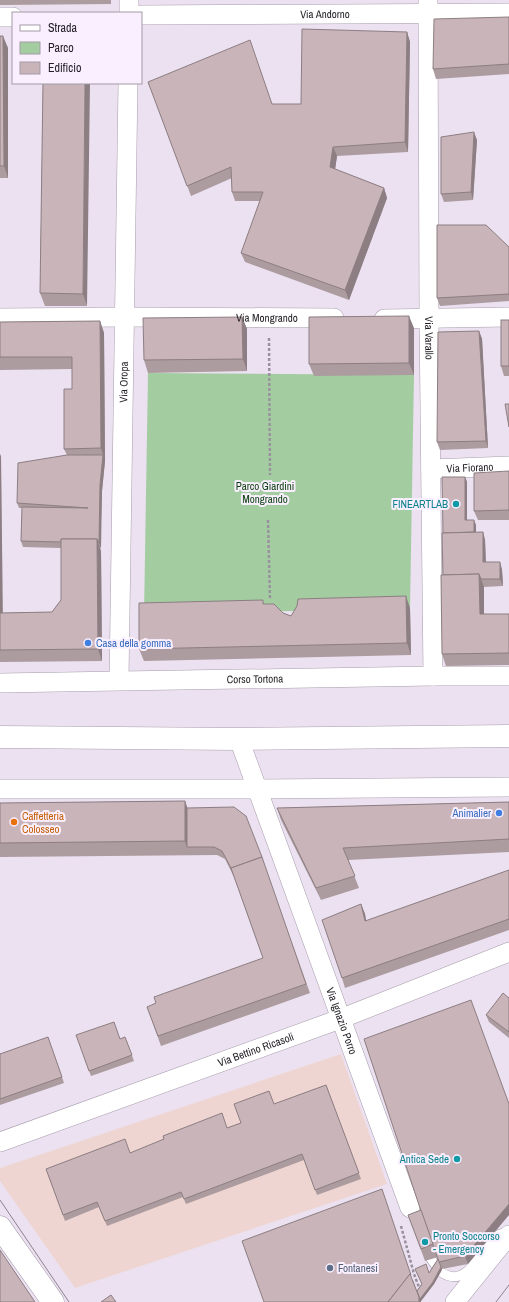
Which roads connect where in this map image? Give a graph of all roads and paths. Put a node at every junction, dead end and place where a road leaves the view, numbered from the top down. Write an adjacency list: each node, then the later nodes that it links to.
1 (129, 0): 3 (street)
2 (428, 7): 4 (street, Via Andorno); 5 (street, Via Andorno); 12 (street, Via Varallo)
3 (130, 12)
4 (509, 13)
5 (142, 15)
6 (0, 17): 7 (street)
7 (12, 17)
8 (128, 84): 9 (street, Via Oropa)
9 (124, 317): 11 (street, Via Mongrando); 12 (street, Via Mongrando); 21 (street, Via Oropa)
10 (509, 317): 12 (street, Via Mongrando)
11 (0, 318)
12 (429, 319): 15 (street, Via Varallo)
13 (269, 338): 16 (path)
14 (509, 466): 15 (street, Via Fiorano)
15 (431, 469): 19 (street, Via Varallo)
16 (270, 475)
17 (268, 520): 18 (path)
18 (270, 600)
19 (433, 676): 20 (street, Corso Tortona); 21 (street, Corso Tortona)
20 (509, 676)
21 (119, 680): 22 (street, Corso Tortona)
22 (0, 683)
23 (509, 736): 25 (main road)
24 (0, 737): 25 (main road)
25 (239, 739): 28 (street, Via Ignazio Porro)
26 (509, 787): 28 (street)
27 (0, 789): 28 (street)
28 (256, 789): 30 (street, Via Ignazio Porro)
29 (509, 952): 30 (street, Via Bettino Ricasoli)
30 (340, 1019): 31 (street, Via Bettino Ricasoli); 32 (street, Via Ignazio Porro)
31 (0, 1142)
32 (413, 1213): 37 (path)
33 (0, 1227): 38 (main road)
34 (509, 1232): 36 (lane)
35 (509, 1235): 39 (street)
36 (436, 1266)
37 (422, 1295)
38 (53, 1302)
39 (455, 1302)

